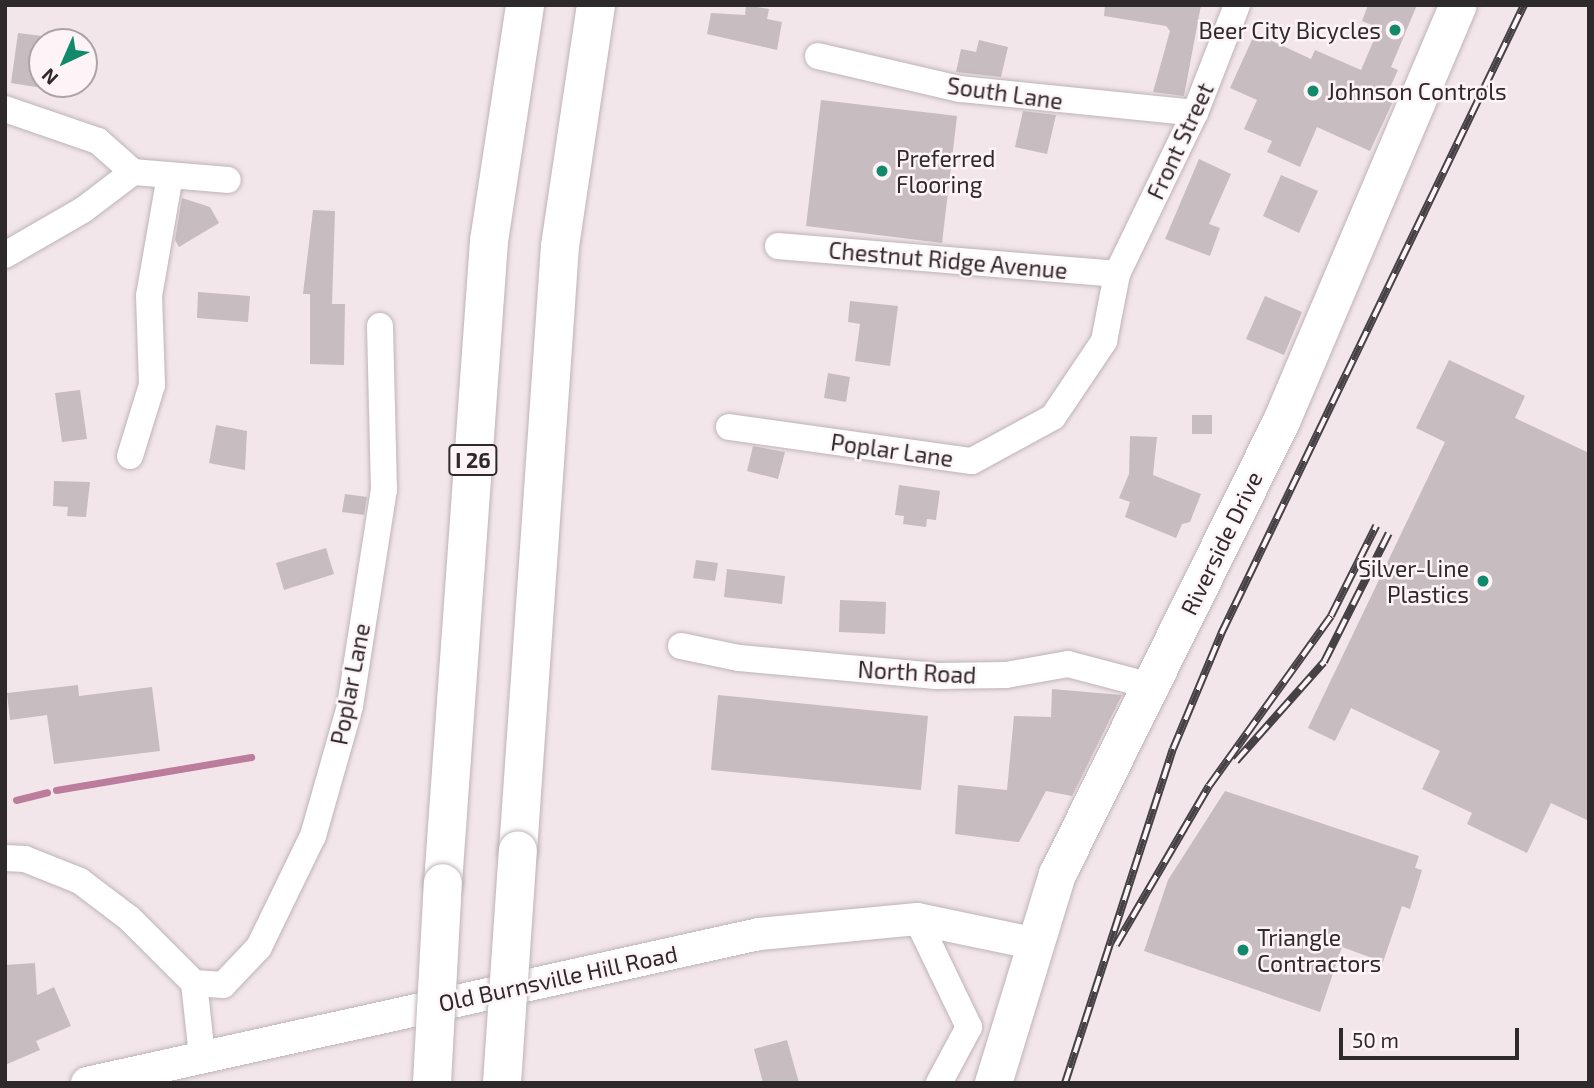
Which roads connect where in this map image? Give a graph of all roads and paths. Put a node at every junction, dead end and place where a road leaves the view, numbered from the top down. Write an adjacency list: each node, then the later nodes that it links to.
1 (1237, 5): 7 (street, Front Street)
2 (1458, 5): 18 (main road, Riverside Drive)
3 (594, 18): 26 (highway, bridge)
4 (521, 22): 25 (highway, I 26, bridge)
5 (818, 56): 7 (street, South Lane)
6 (5, 109): 8 (street)
7 (1195, 113): 13 (street, Front Street)
8 (133, 172): 9 (street); 12 (street)
9 (170, 176): 10 (street); 16 (street)
10 (228, 180)
11 (778, 246): 13 (street, Chestnut Ridge Avenue)
12 (5, 255)
13 (1117, 274): 15 (street, Poplar Lane)
14 (380, 326): 22 (street, Poplar Lane)
15 (729, 427)
16 (130, 456)
17 (681, 646): 18 (street, North Road)
18 (1151, 686): 21 (main road, Riverside Drive)
19 (5, 858): 22 (street)
20 (917, 919): 21 (street, Old Burnsville Hill Road); 23 (street, Old Burnsville Hill Road); 27 (street)
21 (1032, 943): 28 (main road, Riverside Drive)
22 (194, 983): 23 (street)
23 (202, 1056): 24 (street, Old Burnsville Hill Road)
24 (87, 1083)
25 (432, 1083)
26 (502, 1083)
27 (939, 1083)
28 (993, 1083)

